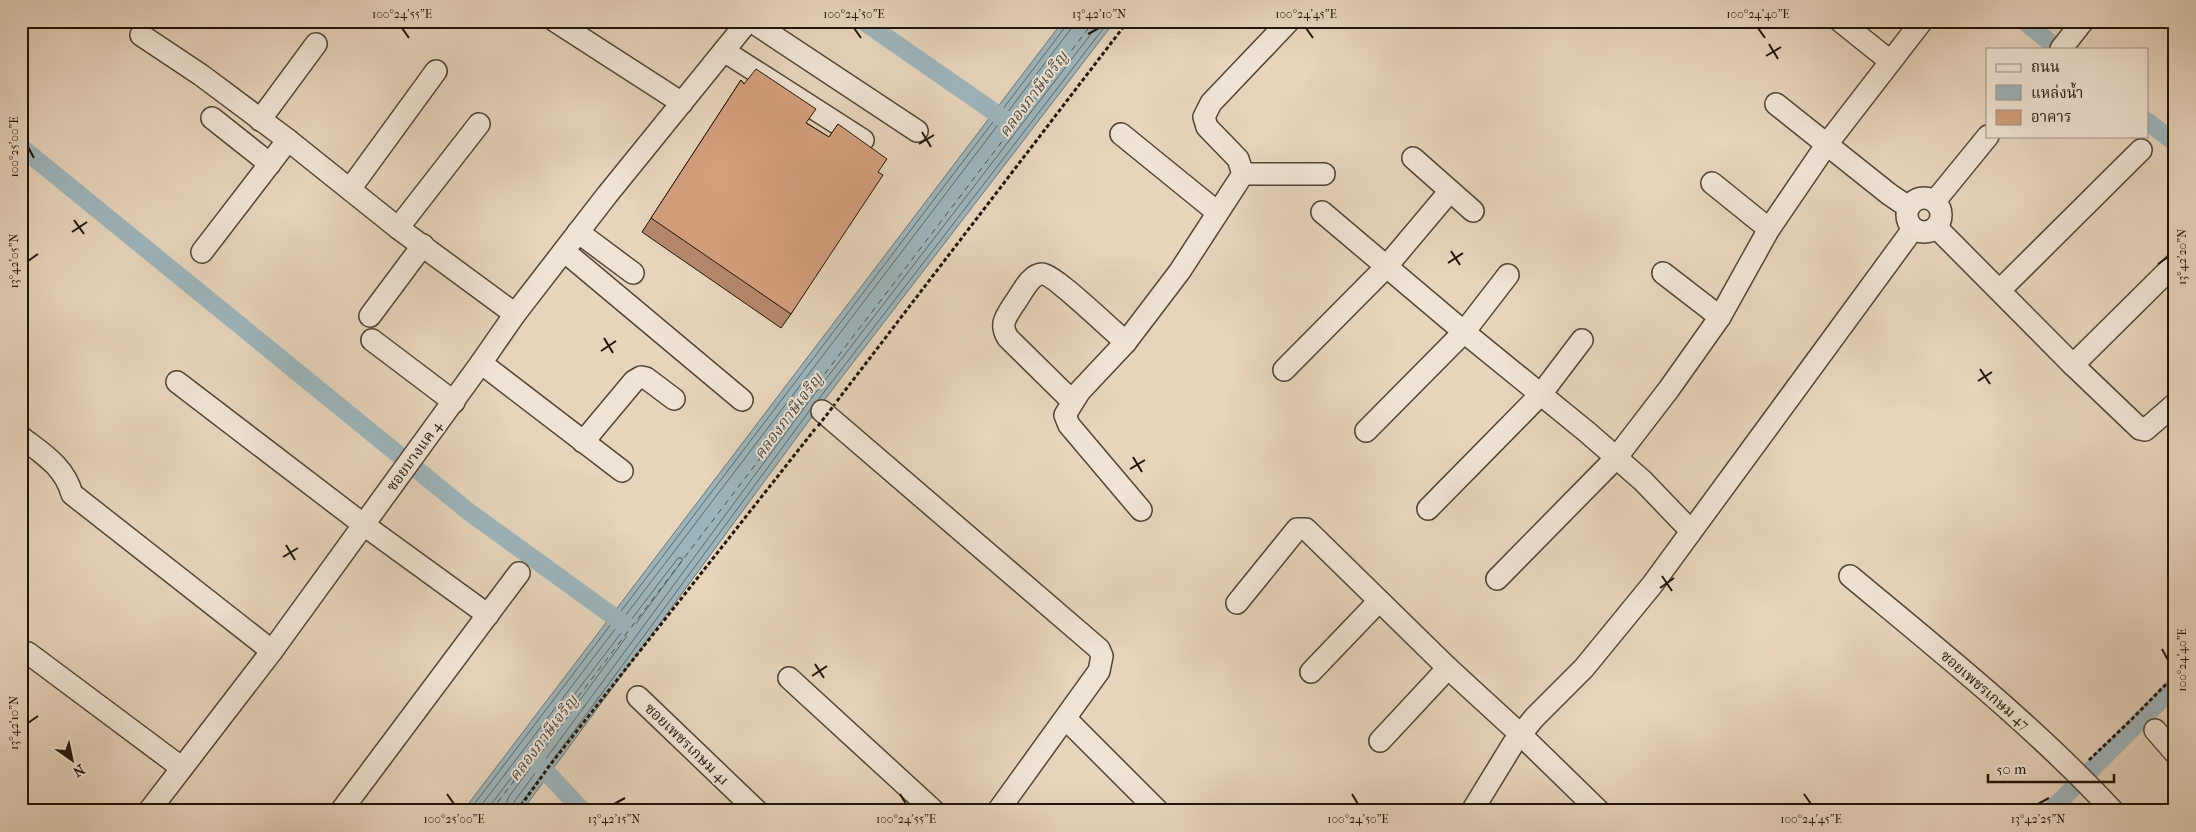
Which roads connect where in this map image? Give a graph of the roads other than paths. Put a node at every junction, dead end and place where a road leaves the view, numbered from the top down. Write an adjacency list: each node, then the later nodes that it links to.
1 (555, 21): 13 (street)
2 (749, 21): 10 (street, ซอยบางแค 4); 18 (street)
3 (1290, 21): 27 (street)
4 (1840, 21): 11 (street)
5 (1922, 21): 11 (street)
6 (2083, 21): 9 (street)
7 (141, 35): 16 (street)
8 (316, 44): 16 (street)
9 (2061, 48)
10 (724, 51): 13 (street, ซอยบางแค 4); 22 (street)
11 (1890, 61): 23 (street)
12 (436, 71): 30 (street)
13 (682, 103): 41 (street, ซอยบางแค 4)
14 (1776, 104): 23 (street)
15 (212, 118): 26 (street)
16 (260, 120): 21 (street)
17 (479, 124): 38 (street)
18 (917, 131)
19 (1121, 134): 35 (street)
20 (1986, 138): 32 (street)
21 (288, 140): 26 (street); 30 (street)
22 (863, 140)
23 (1826, 144): 33 (street); 39 (street)
24 (2141, 150): 50 (street)
25 (1413, 158): 31 (street)
26 (270, 164): 44 (street)
27 (1244, 174): 28 (street); 35 (street)
28 (1324, 174)
29 (1712, 183): 39 (street)
30 (350, 189): 38 (street)
31 (1450, 191): 34 (street); 46 (street)
32 (1934, 202): 33 (street); 37 (street)
33 (1908, 207): 40 (street)
34 (1473, 211)
35 (1217, 212): 57 (street)
36 (1322, 212): 46 (street)
37 (1936, 227): 40 (street); 50 (street)
38 (398, 228): 42 (street)
39 (1769, 229): 53 (street)
40 (1913, 229): 77 (street)
41 (578, 232): 43 (street, ซอยบางแค 4); 47 (street)
42 (423, 245): 51 (street); 52 (street)
43 (564, 251): 51 (street, ซอยบางแค 4); 64 (street)
44 (202, 252)
45 (2175, 264): 59 (street)
46 (1386, 267): 54 (street); 60 (street)
47 (633, 273)
48 (1663, 273): 53 (street)
49 (1508, 275): 54 (street)
50 (2000, 290): 59 (street)
51 (515, 314): 58 (street, ซอยบางแค 4)
52 (370, 316)
53 (1720, 317): 72 (street)
54 (1464, 332): 62 (street); 69 (street)
55 (372, 340): 66 (street)
56 (1582, 340): 62 (street)
57 (1126, 342): 65 (street); 65 (street)
58 (482, 363): 66 (street, ซอยบางแค 4); 71 (street)
59 (2073, 365): 67 (street)
60 (1284, 370)
61 (177, 382): 76 (street)
62 (1540, 394): 72 (street); 74 (street)
63 (674, 399): 71 (street)
64 (742, 400)
65 (1072, 401): 75 (street)
66 (454, 402): 76 (street, ซอยบางแค 4)
67 (2175, 404)
68 (825, 414): 90 (street)
69 (1366, 431)
70 (21, 437): 84 (street)
71 (583, 442): 73 (street)
72 (1616, 458): 77 (street); 80 (street)
73 (622, 471)
74 (1428, 509)
75 (1141, 510)
76 (364, 525): 83 (street); 84 (street, ซอยบางแค 4)
77 (1692, 532): 92 (street)
78 (519, 573): 83 (street)
79 (1850, 576): 104 (street, ซอยเพชรเกษม 47)
80 (1497, 579)
81 (1379, 601): 82 (street); 86 (street); 87 (street)
82 (1237, 603)
83 (488, 615): 97 (street)
84 (272, 651): 95 (street, ซอยบางแค 4)
85 (28, 653): 95 (street)
86 (1448, 668): 92 (street); 93 (street)
87 (1311, 672)
88 (789, 678): 99 (street)
89 (638, 697): 98 (street, ซอยเพชรเกษม 41)
90 (1066, 719): 100 (street); 101 (street)
91 (2155, 730): 94 (street)
92 (1521, 735): 102 (street); 103 (street)
93 (1380, 741)
94 (2175, 753)
95 (182, 768): 96 (street, ซอยบางแค 4)
96 (149, 811)
97 (342, 811)
98 (757, 811)
99 (934, 811)
100 (998, 811)
101 (1158, 811)
102 (1472, 811)
103 (1599, 811)
104 (2113, 811)

